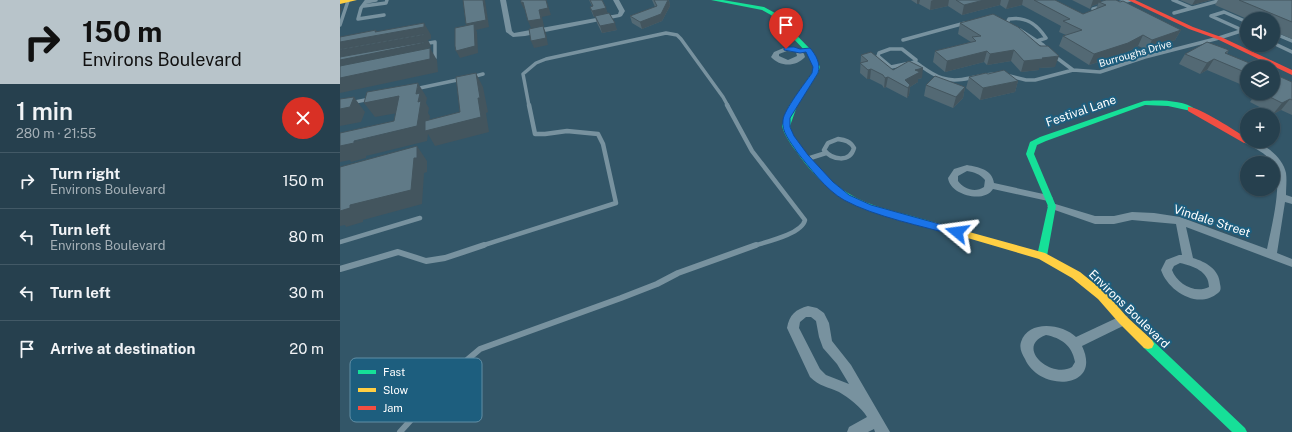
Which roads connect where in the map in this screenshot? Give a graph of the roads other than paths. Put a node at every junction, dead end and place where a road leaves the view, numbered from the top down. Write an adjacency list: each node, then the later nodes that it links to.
1 (376, 0): 10 (lane)
2 (387, 0): 13 (lane)
3 (503, 0): 4 (street)
4 (616, 0)
5 (714, 0): 47 (street, Environs Boulevard)
6 (1131, 0): 11 (lane); 12 (street)
7 (1173, 0): 15 (lane)
8 (1222, 0): 15 (lane)
9 (347, 1): 21 (lane)
10 (367, 1): 13 (lane)
11 (1112, 4)
12 (1143, 5): 17 (street); 25 (street)
13 (364, 6): 18 (lane)
14 (1106, 6): 16 (lane)
15 (1192, 8): 17 (lane)
16 (1093, 9)
17 (1174, 13): 25 (street)
18 (384, 14)
19 (1240, 19): 22 (lane)
20 (972, 22): 26 (lane)
21 (340, 25)
22 (1240, 29)
23 (1240, 31): 25 (lane, Burroughs Drive)
24 (1280, 36): 28 (lane)
25 (1219, 38): 29 (lane, Burroughs Drive); 39 (street)
26 (902, 40)
27 (1037, 41): 27 (lane); 38 (lane)
28 (1292, 41)
29 (1199, 43): 31 (lane); 38 (lane, Burroughs Drive)
30 (420, 44): 33 (lane)
31 (1206, 47)
32 (1280, 47): 35 (lane)
33 (435, 50): 34 (lane); 36 (lane)
34 (428, 51)
35 (1292, 52)
36 (428, 60)
37 (915, 62): 37 (lane); 38 (lane)
38 (1073, 70)
39 (1292, 73)
40 (483, 74): 41 (lane)
41 (408, 91)
42 (378, 97): 43 (lane)
43 (340, 105)
44 (1240, 137): 51 (street, Festival Lane)
45 (1258, 148): 49 (street, Festival Lane)
46 (826, 153): 46 (lane); 47 (lane)
47 (808, 159): 56 (street, Environs Boulevard)
48 (991, 185): 51 (street, Vindale Street)
49 (1280, 197): 50 (street); 55 (street, Festival Lane)
50 (1292, 201)
51 (1050, 202): 53 (street, Vindale Street); 56 (street)
52 (420, 218): 54 (lane)
53 (1180, 221): 55 (street, Vindale Street); 57 (street)
54 (340, 242)
55 (1272, 254): 58 (street, Vindale Street)
56 (1042, 256): 60 (street, Environs Boulevard)
57 (1188, 260)
58 (1292, 262)
59 (340, 270): 62 (lane)
60 (1123, 320): 61 (street); 68 (street, Environs Boulevard)
61 (1075, 344): 61 (street)
62 (469, 358)
63 (868, 406): 63 (street); 65 (street)
64 (409, 422): 66 (lane)
65 (880, 426): 67 (street)
66 (400, 432)
67 (854, 432)
68 (1241, 432)

